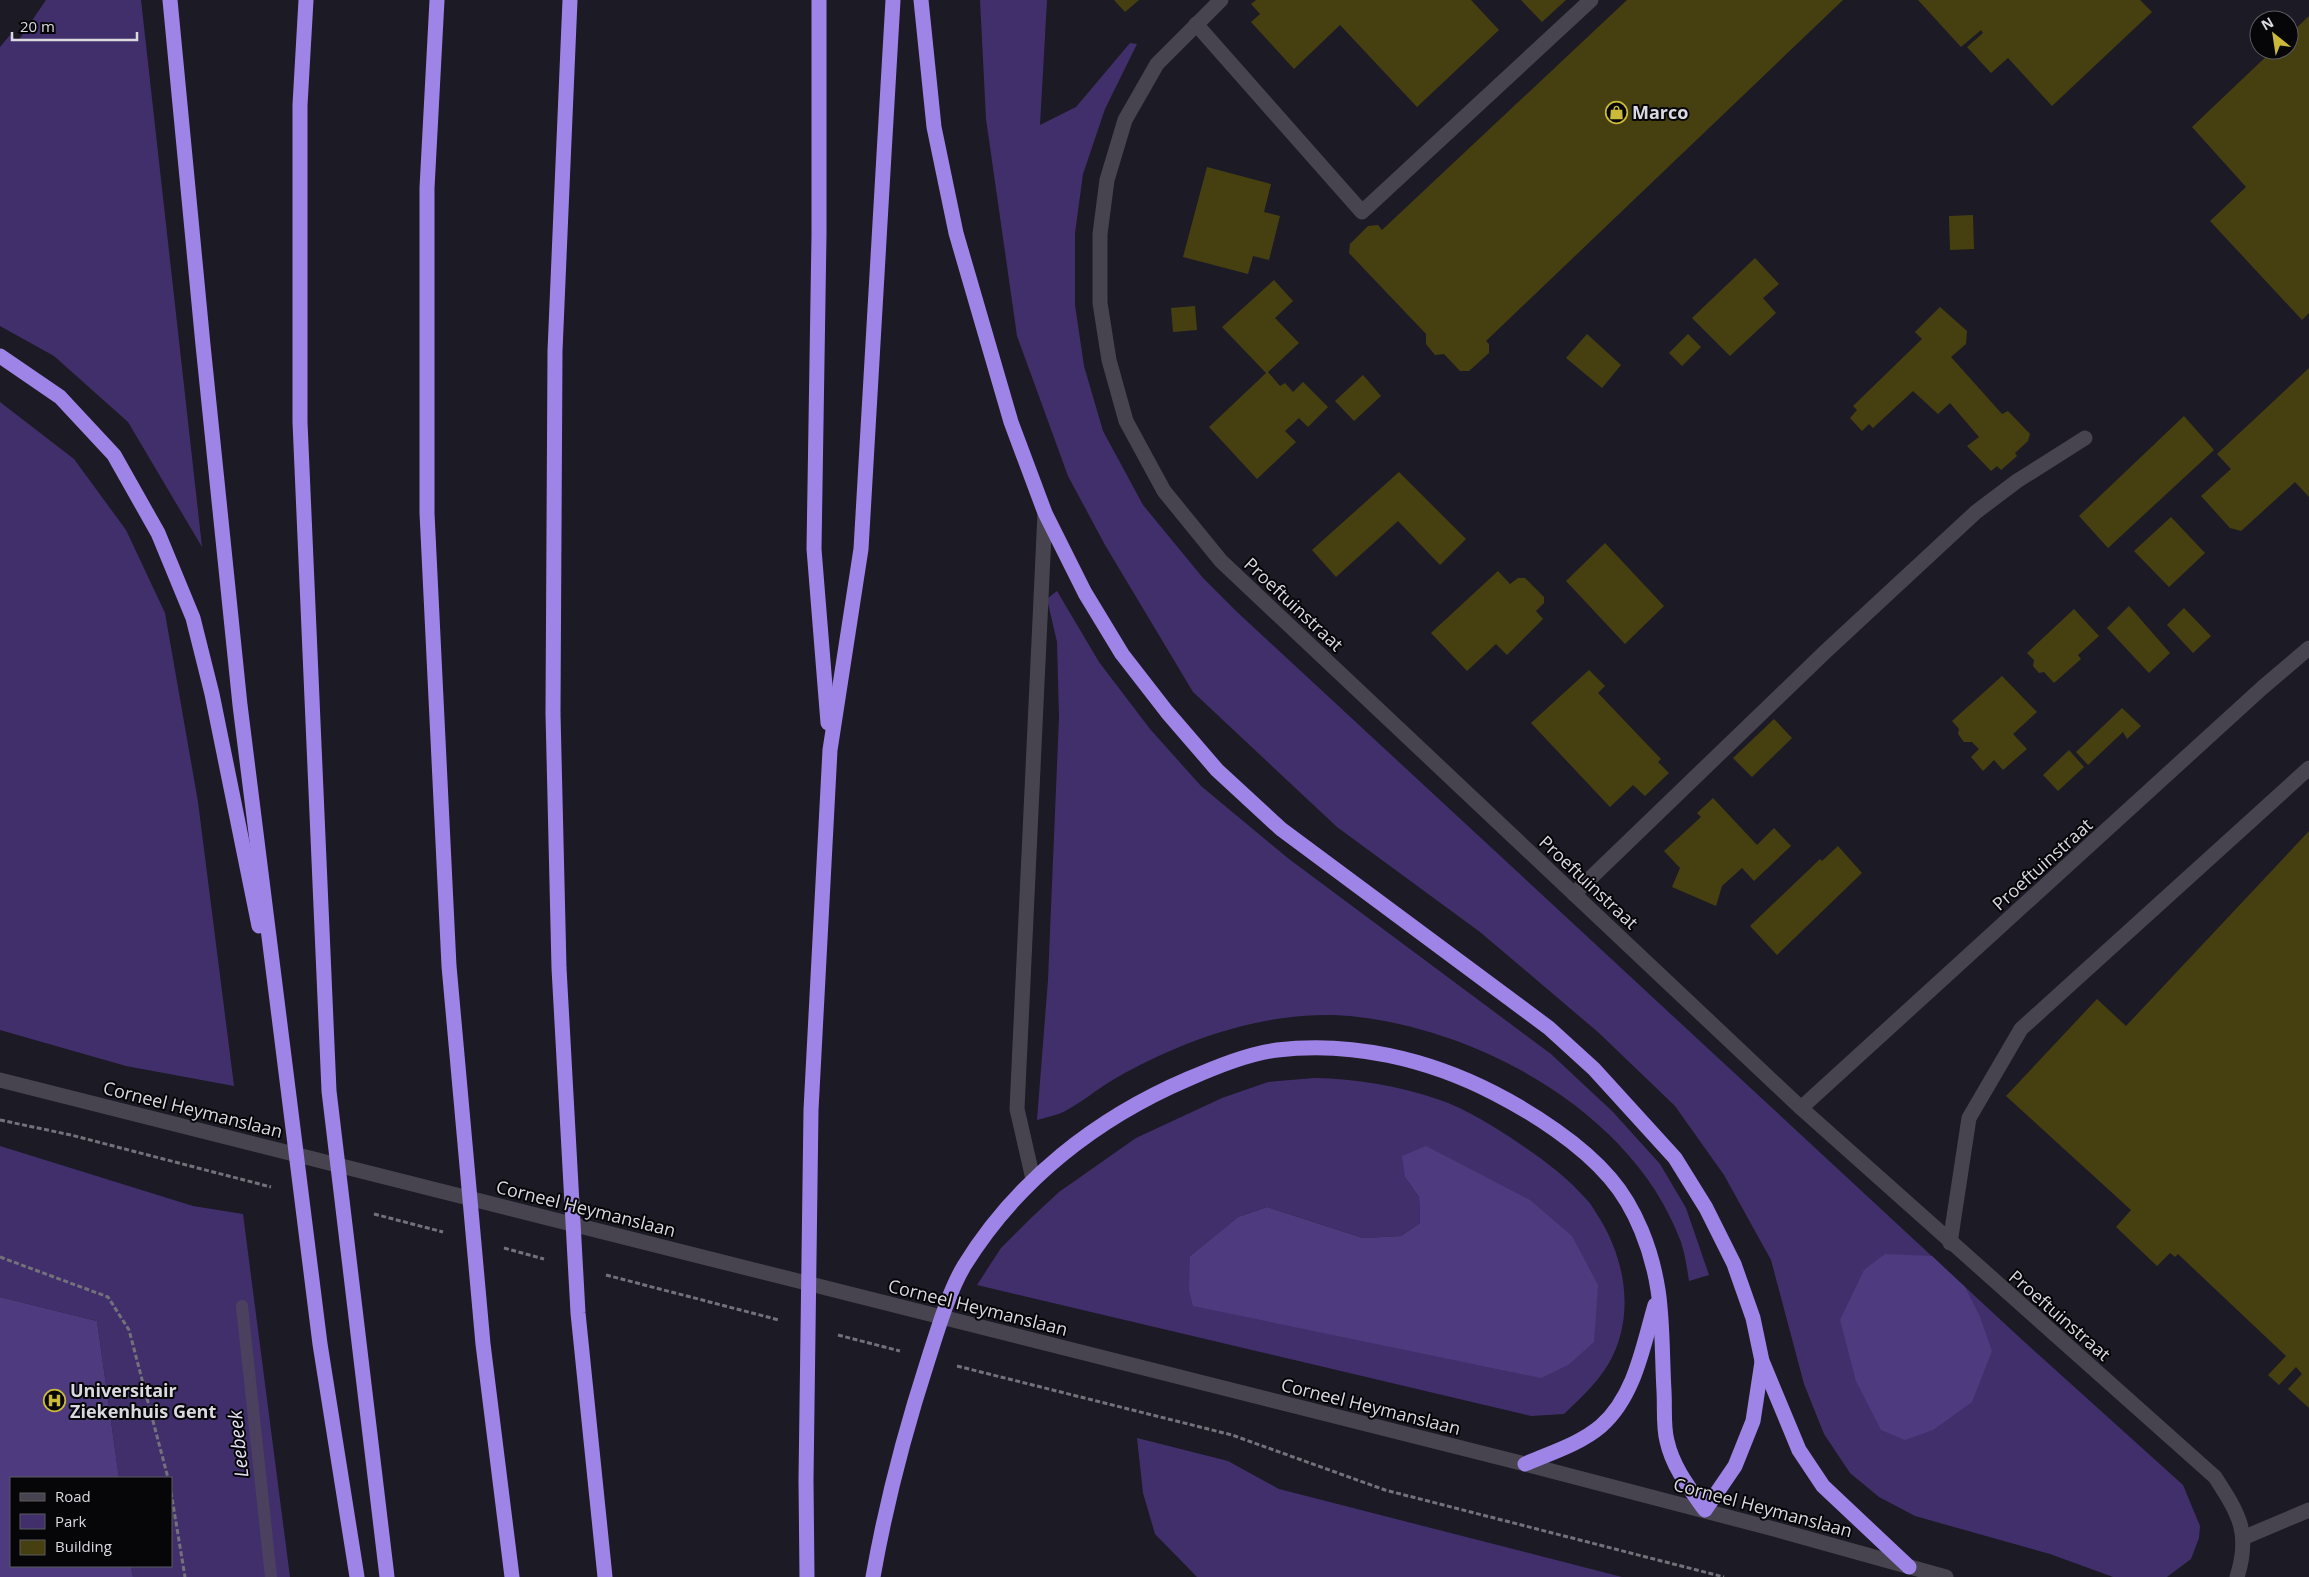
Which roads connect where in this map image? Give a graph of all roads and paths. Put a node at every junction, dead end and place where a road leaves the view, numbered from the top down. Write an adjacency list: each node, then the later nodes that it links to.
1 (170, 0): 18 (highway)
2 (306, 0): 38 (highway)
3 (437, 0): 39 (highway)
4 (570, 0): 40 (highway)
5 (819, 0): 15 (highway)
6 (893, 0): 15 (highway)
7 (921, 0): 13 (highway)
8 (1221, 0): 10 (street, Proeftuinstraat)
9 (1591, 0): 10 (street)
10 (1196, 24): 17 (street, Proeftuinstraat)
11 (0, 356): 18 (highway)
12 (2085, 438): 17 (street)
13 (1045, 513): 23 (street); 27 (highway)
14 (2309, 648): 20 (street, Proeftuinstraat)
15 (830, 750): 41 (highway)
16 (2309, 768): 24 (street)
17 (1574, 894): 20 (street, Proeftuinstraat)
18 (285, 1059): 37 (highway)
19 (0, 1080): 29 (street, Corneel Heymanslaan)
20 (1802, 1108): 24 (street, Proeftuinstraat)
21 (0, 1120): 22 (path)
22 (71, 1135)
23 (1033, 1180): 26 (highway); 42 (highway)
24 (1950, 1243): 34 (street, Proeftuinstraat)
25 (0, 1257): 30 (path)
26 (1658, 1291): 29 (highway); 32 (highway)
27 (1762, 1361): 32 (highway); 35 (highway)
28 (1065, 1394): 43 (path)
29 (1525, 1464): 32 (street, Corneel Heymanslaan)
30 (168, 1477)
31 (172, 1498): 36 (path)
32 (1705, 1510): 35 (street, Corneel Heymanslaan)
33 (2309, 1510): 34 (street)
34 (2245, 1537): 45 (street)
35 (1909, 1567): 44 (street, Corneel Heymanslaan)
36 (185, 1577)
37 (357, 1577)
38 (387, 1577)
39 (512, 1577)
40 (605, 1577)
41 (807, 1577)
42 (873, 1577)
43 (1724, 1577)
44 (1946, 1577)
45 (2237, 1577)

